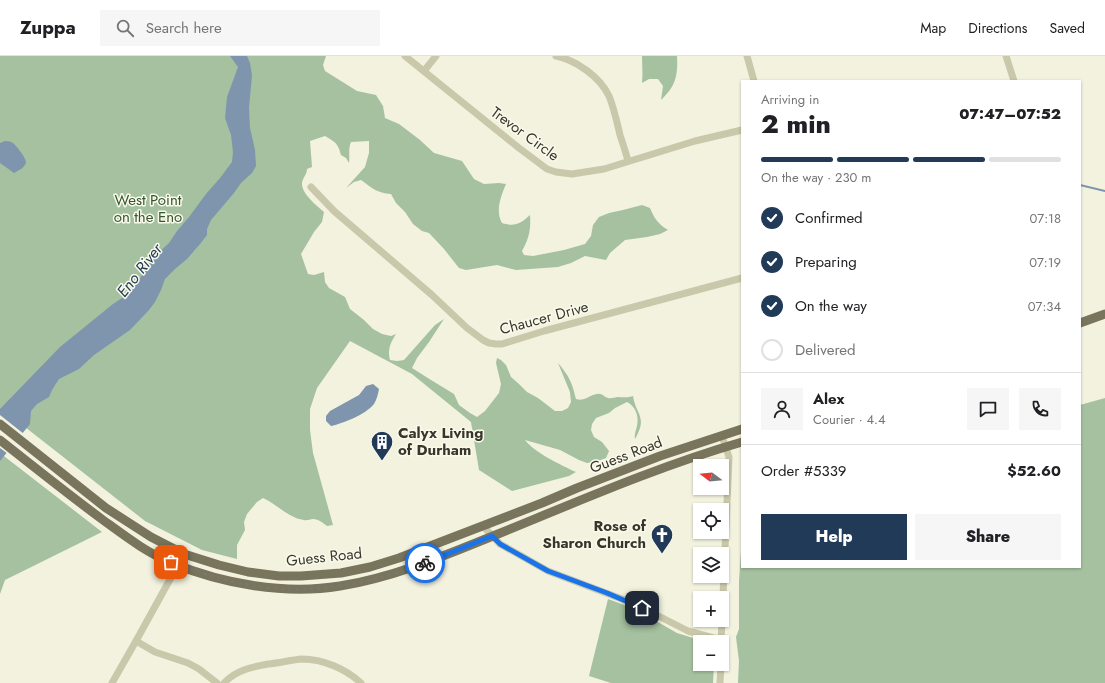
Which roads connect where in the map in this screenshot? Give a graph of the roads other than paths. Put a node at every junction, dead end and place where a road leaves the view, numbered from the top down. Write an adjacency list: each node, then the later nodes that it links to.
1 (405, 56): 6 (street, Trevor Circle)
2 (436, 56): 6 (street)
3 (556, 56): 10 (street)
4 (747, 56): 7 (street)
5 (1006, 56): 8 (street)
6 (424, 71): 10 (street, Trevor Circle)
7 (754, 80)
8 (1014, 80)
9 (741, 130): 10 (street, Trevor Circle)
10 (628, 161)
11 (311, 188): 12 (street, Chaucer Drive)
12 (741, 278)
13 (1105, 314): 14 (main road)
14 (1081, 323)
15 (0, 424): 23 (main road, Guess Road)
16 (741, 429): 17 (main road, Guess Road)
17 (722, 436): 20 (street); 21 (main road, Guess Road)
18 (0, 440): 24 (main road, Guess Road)
19 (741, 442): 20 (main road, Guess Road)
20 (725, 447): 22 (main road, Guess Road); 25 (street)
21 (483, 526): 22 (street); 23 (main road, Guess Road)
22 (492, 536): 24 (main road, Guess Road); 26 (street)
23 (184, 554): 24 (street)
24 (178, 565): 27 (street)
25 (723, 591)
26 (699, 635)
27 (136, 641): 29 (street); 30 (street)
28 (721, 671): 33 (street)
29 (112, 683)
30 (217, 683)
31 (224, 683): 32 (street)
32 (361, 683)
33 (720, 683)

